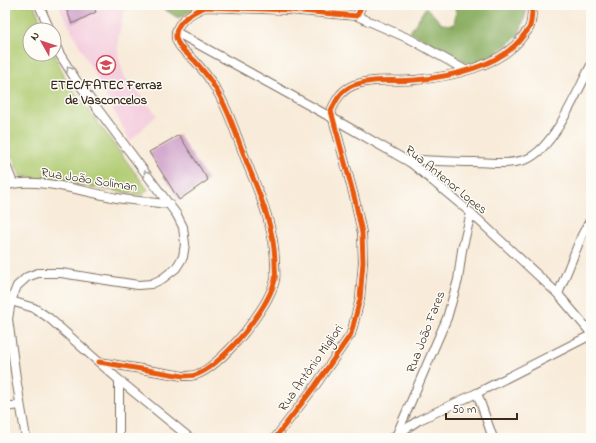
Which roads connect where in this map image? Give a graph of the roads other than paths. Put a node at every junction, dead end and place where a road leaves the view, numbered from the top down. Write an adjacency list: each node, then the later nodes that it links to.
1 (39, 5): 5 (street)
2 (362, 5): 4 (street)
3 (532, 5): 9 (street, Rua Antônio Migliori)
4 (357, 16): 6 (street); 9 (street)
5 (46, 22)
6 (176, 32): 10 (street, Rua Antenor Lopes); 20 (street)
7 (62, 58): 14 (street, one-way to 7)
8 (591, 65): 12 (street)
9 (465, 70): 10 (street, Rua Antônio Migliori)
10 (334, 119): 12 (street, Rua Antenor Lopes); 29 (street, Rua Antônio Migliori)
11 (5, 163): 13 (street)
12 (411, 163): 15 (street, Rua Antenor Lopes)
13 (9, 185): 14 (street, Rua João Soliman)
14 (170, 204): 18 (street)
15 (471, 213): 17 (street, Rua Antenor Lopes); 25 (street, Rua João Fares)
16 (591, 219): 17 (street)
17 (558, 294): 19 (street, Rua Antenor Lopes)
18 (11, 301): 20 (street); 23 (street)
19 (591, 334): 22 (street)
20 (99, 362): 21 (street)
21 (118, 380): 27 (street); 28 (street)
22 (477, 393): 25 (street); 30 (street)
23 (20, 405): 24 (street); 26 (street)
24 (5, 408)
25 (395, 436)
26 (26, 438)
27 (119, 438)
28 (190, 438)
29 (275, 438)
30 (493, 438)

